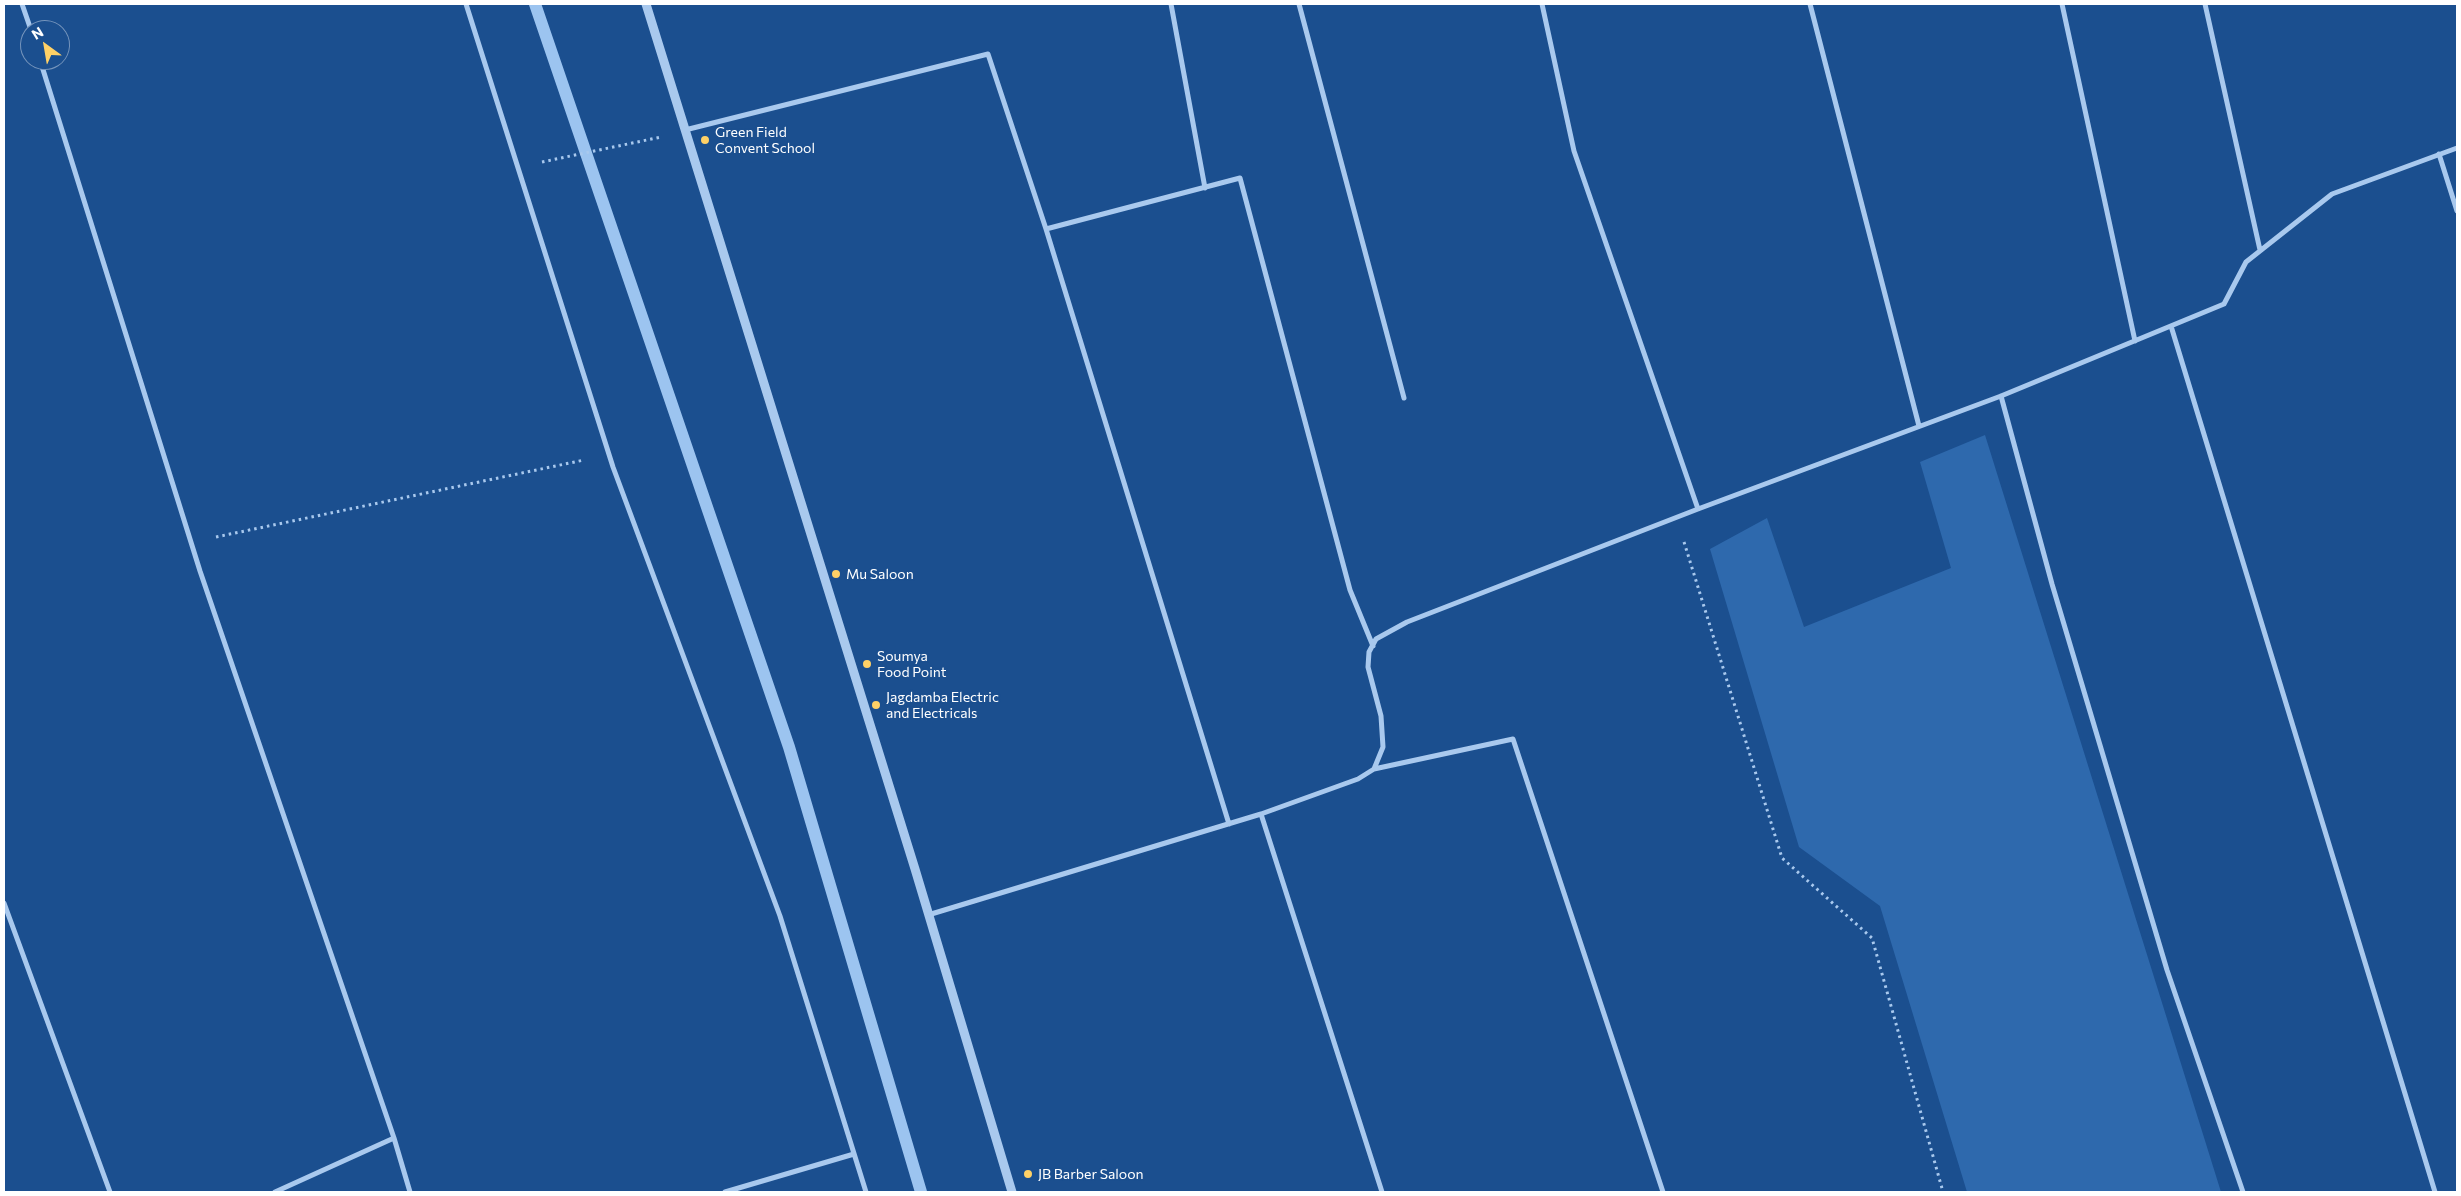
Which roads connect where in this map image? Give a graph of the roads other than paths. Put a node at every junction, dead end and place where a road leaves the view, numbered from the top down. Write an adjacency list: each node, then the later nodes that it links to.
1 (22, 4): 10 (street)
2 (466, 4): 32 (street)
3 (646, 4): 12 (street)
4 (1171, 4): 15 (street)
5 (1299, 4): 22 (street)
6 (1542, 4): 24 (street)
7 (1810, 4): 23 (street)
8 (2062, 4): 20 (street)
9 (2205, 4): 18 (street)
10 (28, 20)
11 (43, 70): 31 (street)
12 (686, 130): 17 (street); 30 (street)
13 (2457, 148): 14 (street)
14 (2438, 154): 16 (street); 18 (street)
15 (1205, 188): 17 (street); 25 (street)
16 (2457, 211)
17 (1046, 229): 28 (street)
18 (2260, 250): 19 (street)
19 (2171, 326): 20 (street); 42 (street)
20 (2135, 341): 21 (street)
21 (2001, 396): 23 (street); 41 (street)
22 (1404, 398)
23 (1920, 426): 24 (street)
24 (1698, 509): 25 (street)
25 (1373, 646): 26 (street)
26 (1374, 769): 27 (street); 40 (street)
27 (1262, 814): 28 (street); 39 (street)
28 (1229, 824): 30 (street)
29 (4, 903): 33 (street)
30 (928, 915): 38 (street)
31 (394, 1138): 34 (street); 35 (street)
32 (854, 1154): 36 (street); 37 (street)
33 (110, 1192)
34 (275, 1192)
35 (410, 1192)
36 (725, 1192)
37 (866, 1192)
38 (1012, 1192)
39 (1382, 1192)
40 (1663, 1192)
41 (2244, 1192)
42 (2435, 1192)

